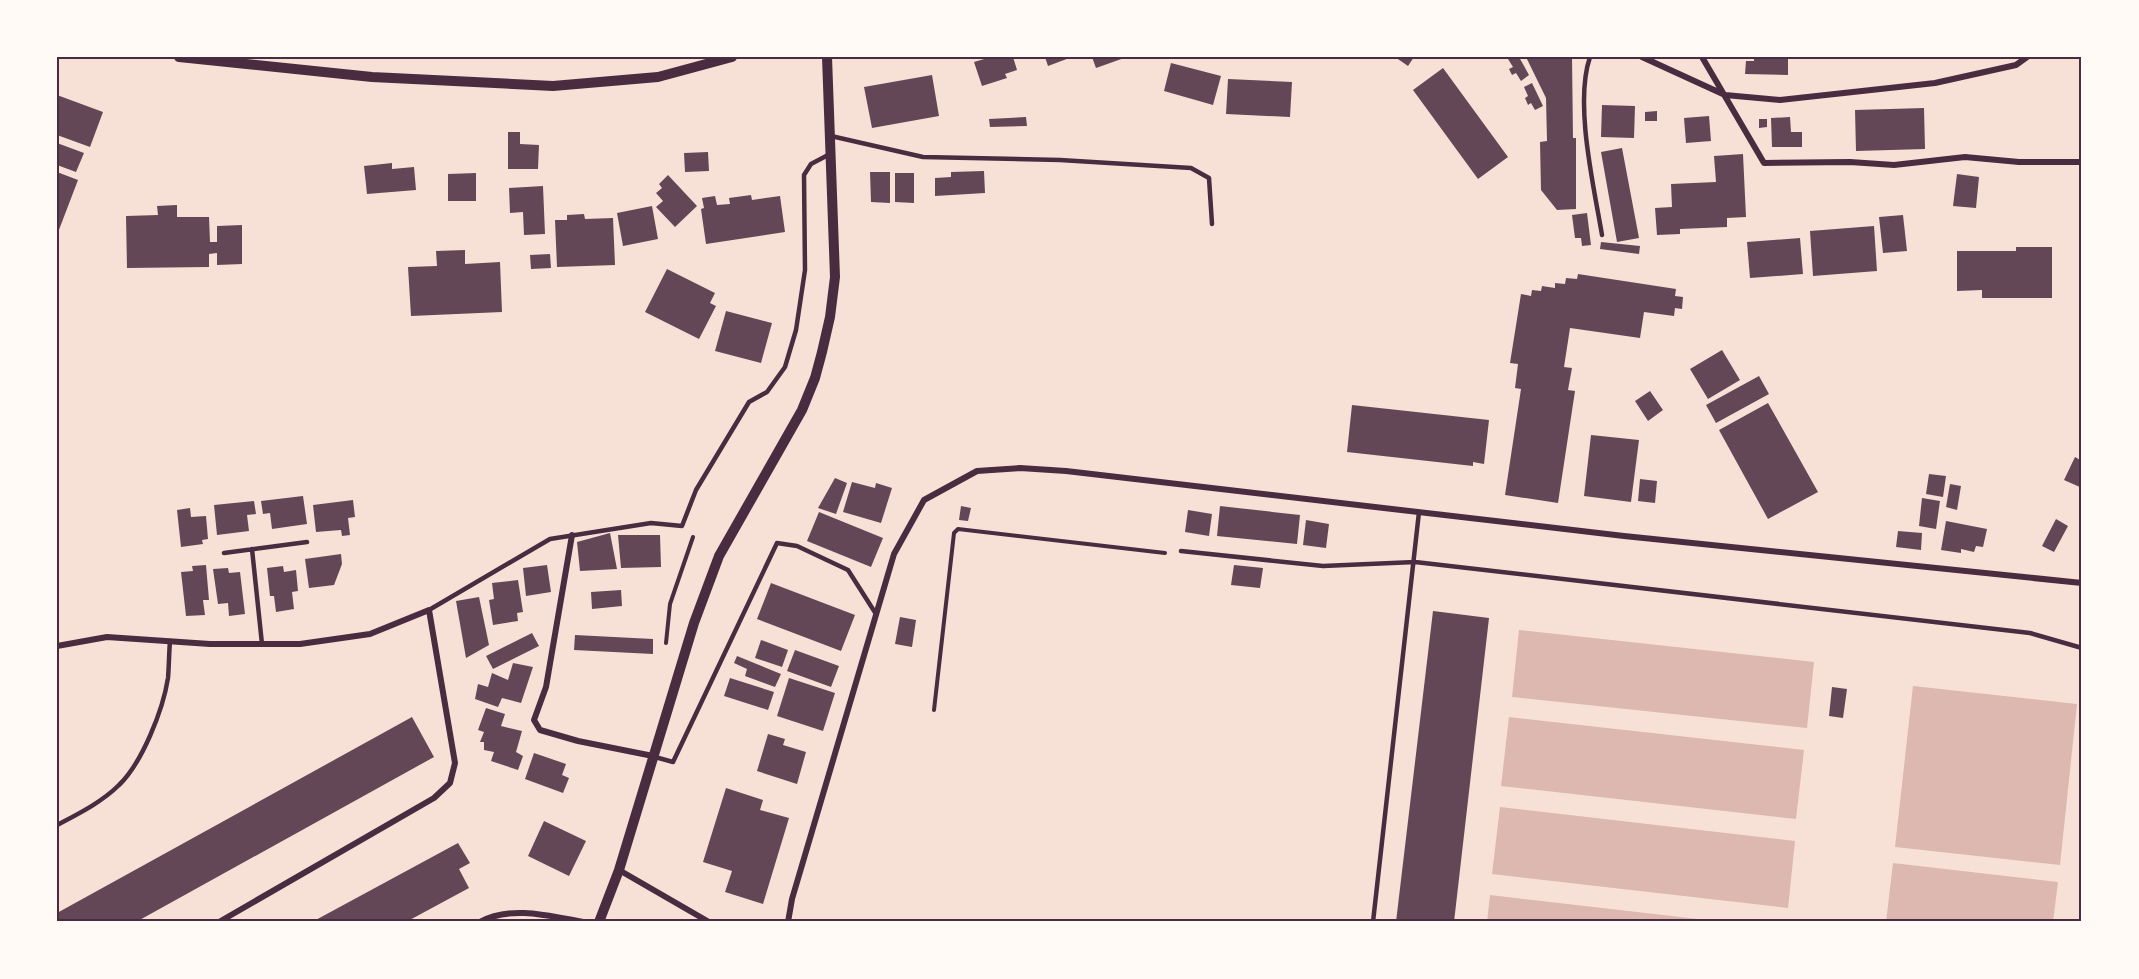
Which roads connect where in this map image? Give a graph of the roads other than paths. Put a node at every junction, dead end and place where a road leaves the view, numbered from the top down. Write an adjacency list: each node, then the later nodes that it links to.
1 (179, 57): 2 (street)
2 (732, 57)
3 (827, 57): 9 (street)
4 (1590, 57): 13 (lane)
5 (1642, 57): 8 (street)
6 (1702, 57): 8 (street)
7 (2027, 57): 8 (street)
8 (1725, 95): 11 (street)
9 (830, 136): 10 (street); 12 (lane)
10 (830, 154): 15 (lane); 28 (street)
11 (2082, 162)
12 (1212, 224)
13 (1602, 235)
14 (1419, 512): 20 (lane); 21 (street); 23 (street)
15 (572, 535): 22 (lane); 28 (street)
16 (307, 542): 17 (lane)
17 (252, 549): 19 (lane); 25 (lane)
18 (1181, 551): 20 (lane)
19 (224, 553)
20 (1415, 562): 27 (lane); 37 (lane)
21 (2082, 583)
22 (429, 610): 25 (street); 31 (street)
23 (877, 616): 28 (lane); 36 (street)
24 (170, 641): 25 (street); 26 (street); 29 (lane)
25 (262, 644)
26 (57, 645)
27 (2082, 648)
28 (653, 756): 30 (street)
29 (57, 825)
30 (619, 870): 34 (street); 35 (street)
31 (219, 922)
32 (480, 922): 33 (street)
33 (583, 922)
34 (599, 922)
35 (709, 922)
36 (788, 922)
37 (1373, 922)

